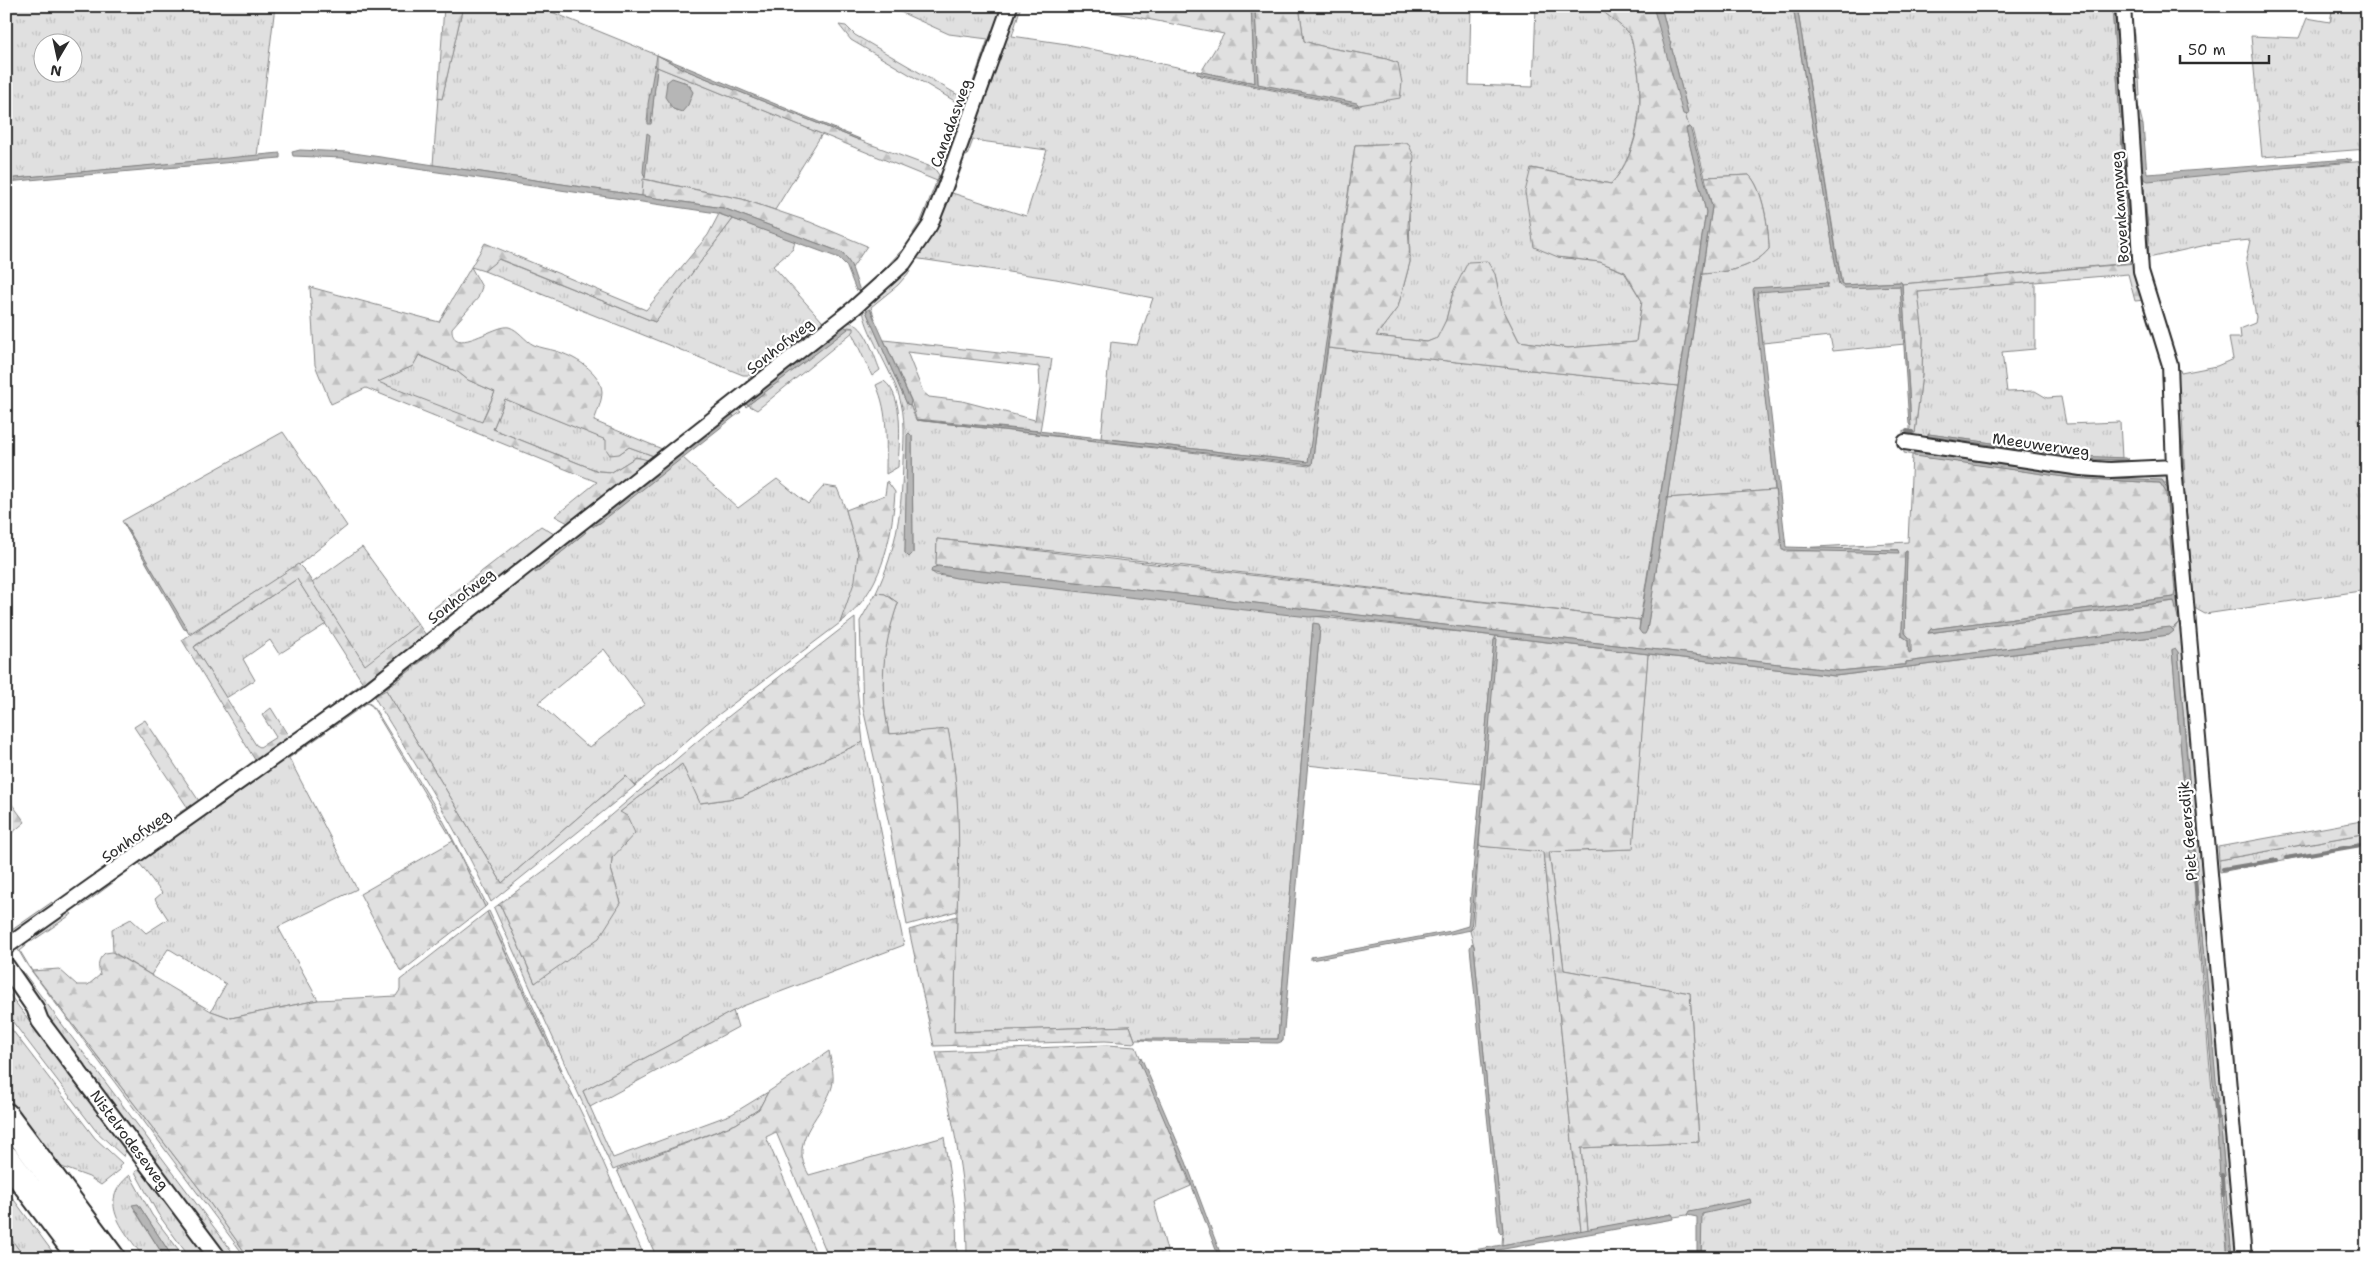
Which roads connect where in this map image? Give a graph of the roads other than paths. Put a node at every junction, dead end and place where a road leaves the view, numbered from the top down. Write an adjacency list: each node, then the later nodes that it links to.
1 (1010, 6): 3 (street, Canadasweg)
2 (2123, 6): 4 (street, Bovenkampweg)
3 (916, 247): 7 (street, Sonhofweg)
4 (2173, 401): 6 (street, Piet Geersdijk)
5 (1905, 442): 6 (street, Meeuwerweg)
6 (2174, 467): 16 (street, Piet Geersdijk)
7 (6, 947)
8 (6, 966): 10 (street, Nistelrodeseweg)
9 (6, 984): 10 (street, Nistelrodeseweg)
10 (40, 1021): 15 (street, Nistelrodeseweg)
11 (6, 1116): 14 (highway)
12 (6, 1158): 13 (highway)
13 (81, 1258)
14 (112, 1258)
15 (218, 1258)
16 (2244, 1258)

